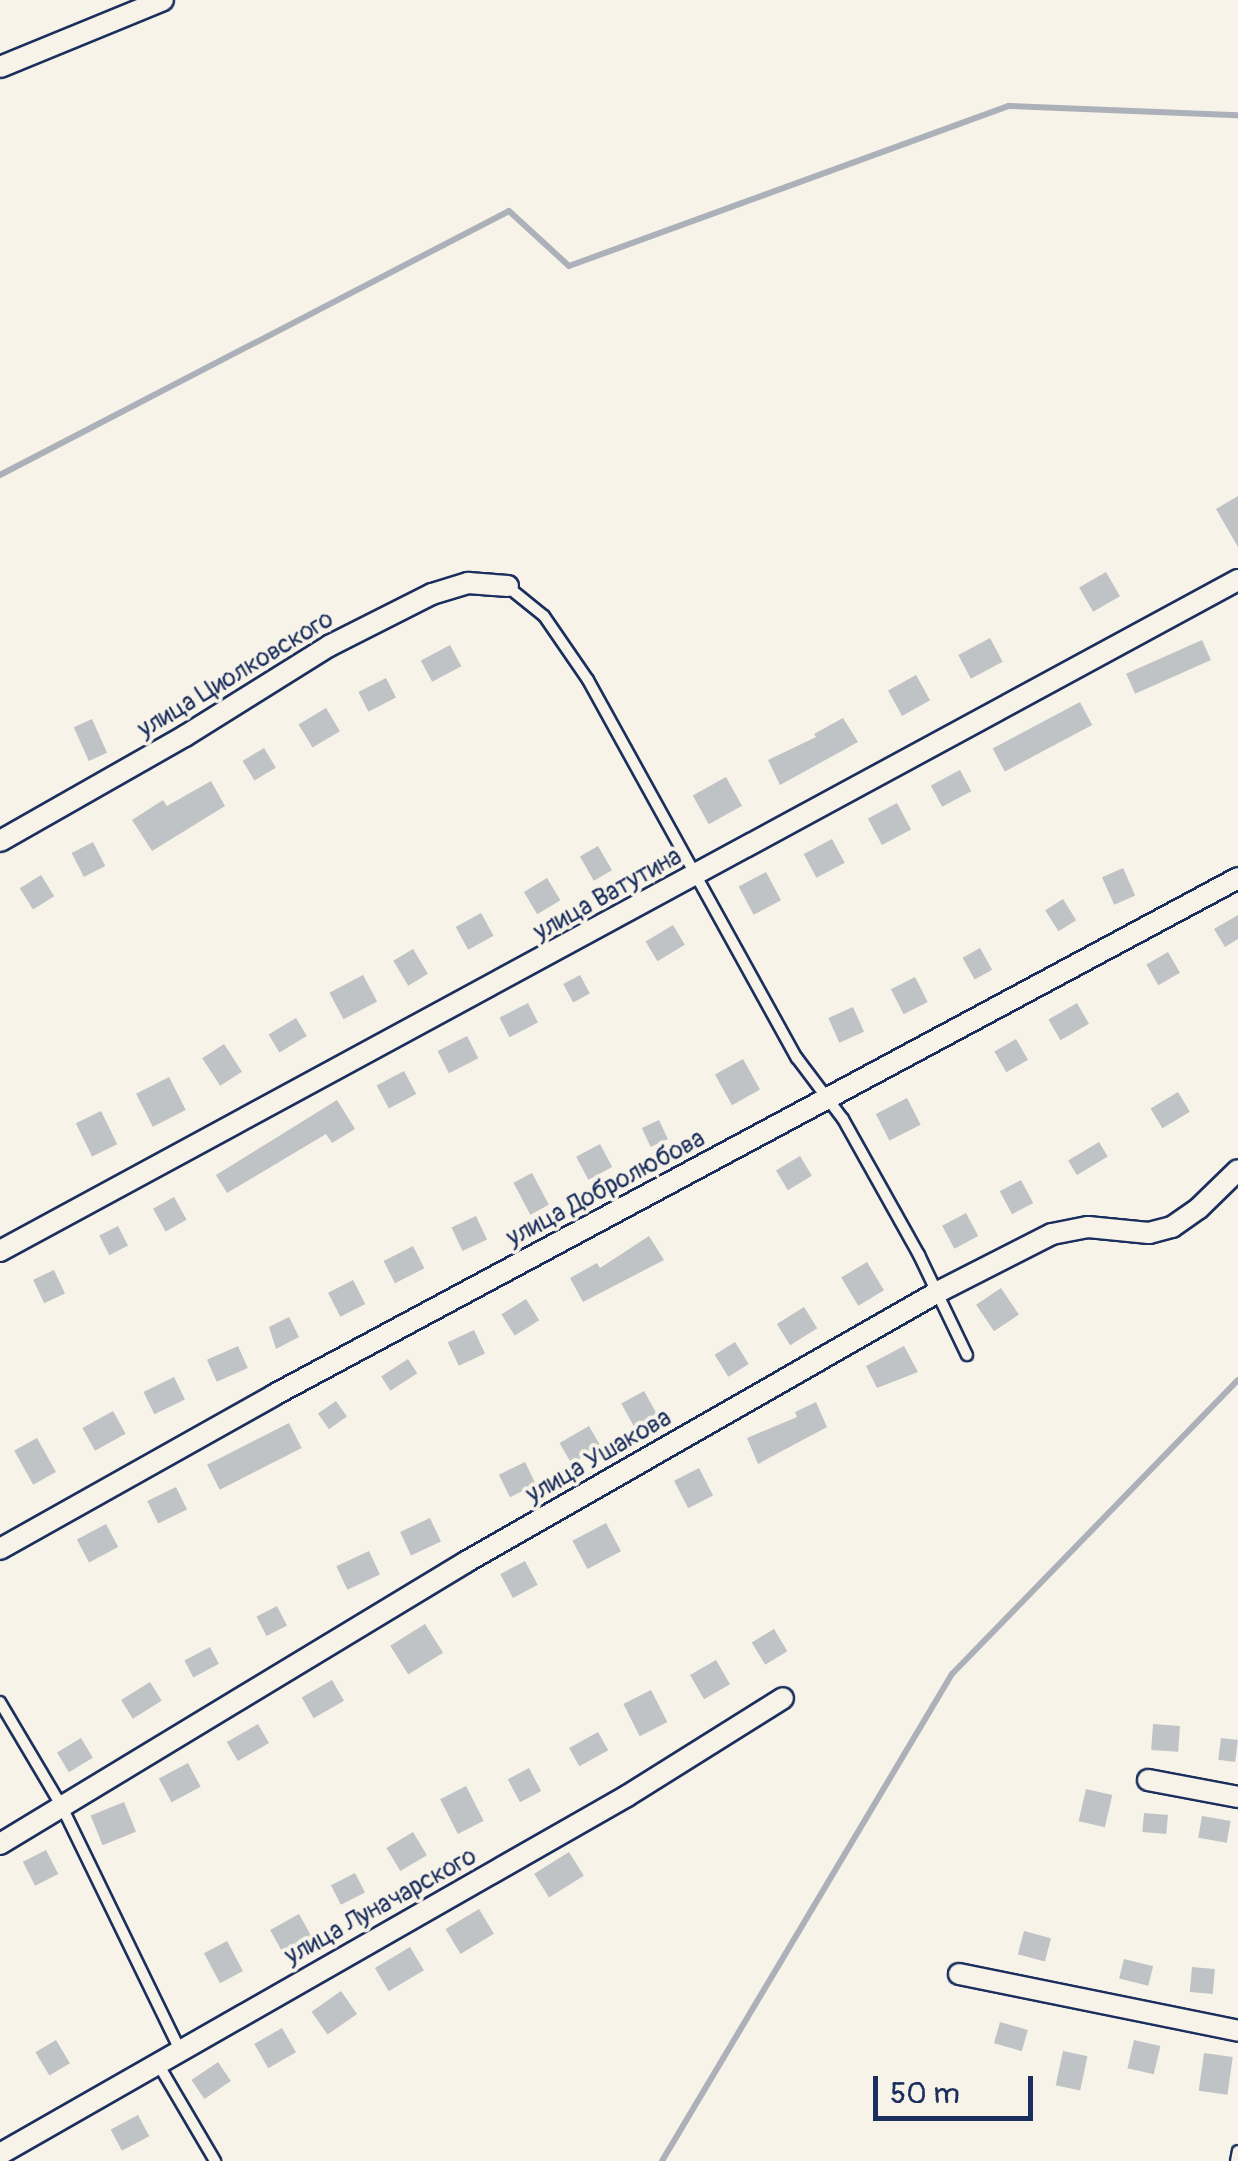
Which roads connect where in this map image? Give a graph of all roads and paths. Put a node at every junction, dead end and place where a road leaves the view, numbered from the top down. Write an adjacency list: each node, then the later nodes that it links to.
1 (164, 0): 2 (street)
2 (0, 67)
3 (1238, 580): 6 (street, улица Ватутина)
4 (508, 586): 5 (street, улица Циолковского); 6 (lane)
5 (0, 841)
6 (697, 876): 8 (lane); 10 (street, улица Ватутина)
7 (1238, 878): 8 (street, улица Добролюбова)
8 (826, 1098): 11 (lane); 13 (street, улица Добролюбова)
9 (1238, 1170): 11 (street, улица Ушакова)
10 (0, 1251)
11 (936, 1293): 12 (lane); 18 (street, улица Ушакова)
12 (967, 1355)
13 (0, 1548)
14 (783, 1698): 22 (street, улица Луначарского)
15 (0, 1702): 18 (lane)
16 (1148, 1780): 17 (street)
17 (1238, 1797)
18 (62, 1807): 19 (street, улица Ушакова); 22 (lane)
19 (0, 1844)
20 (959, 1974): 21 (street)
21 (1238, 2031)
22 (179, 2048): 23 (street, улица Луначарского)
23 (157, 2061): 25 (street, улица Луначарского); 26 (lane)
24 (1238, 2151): 27 (lane)
25 (0, 2154)
26 (214, 2161)
27 (1236, 2161)

